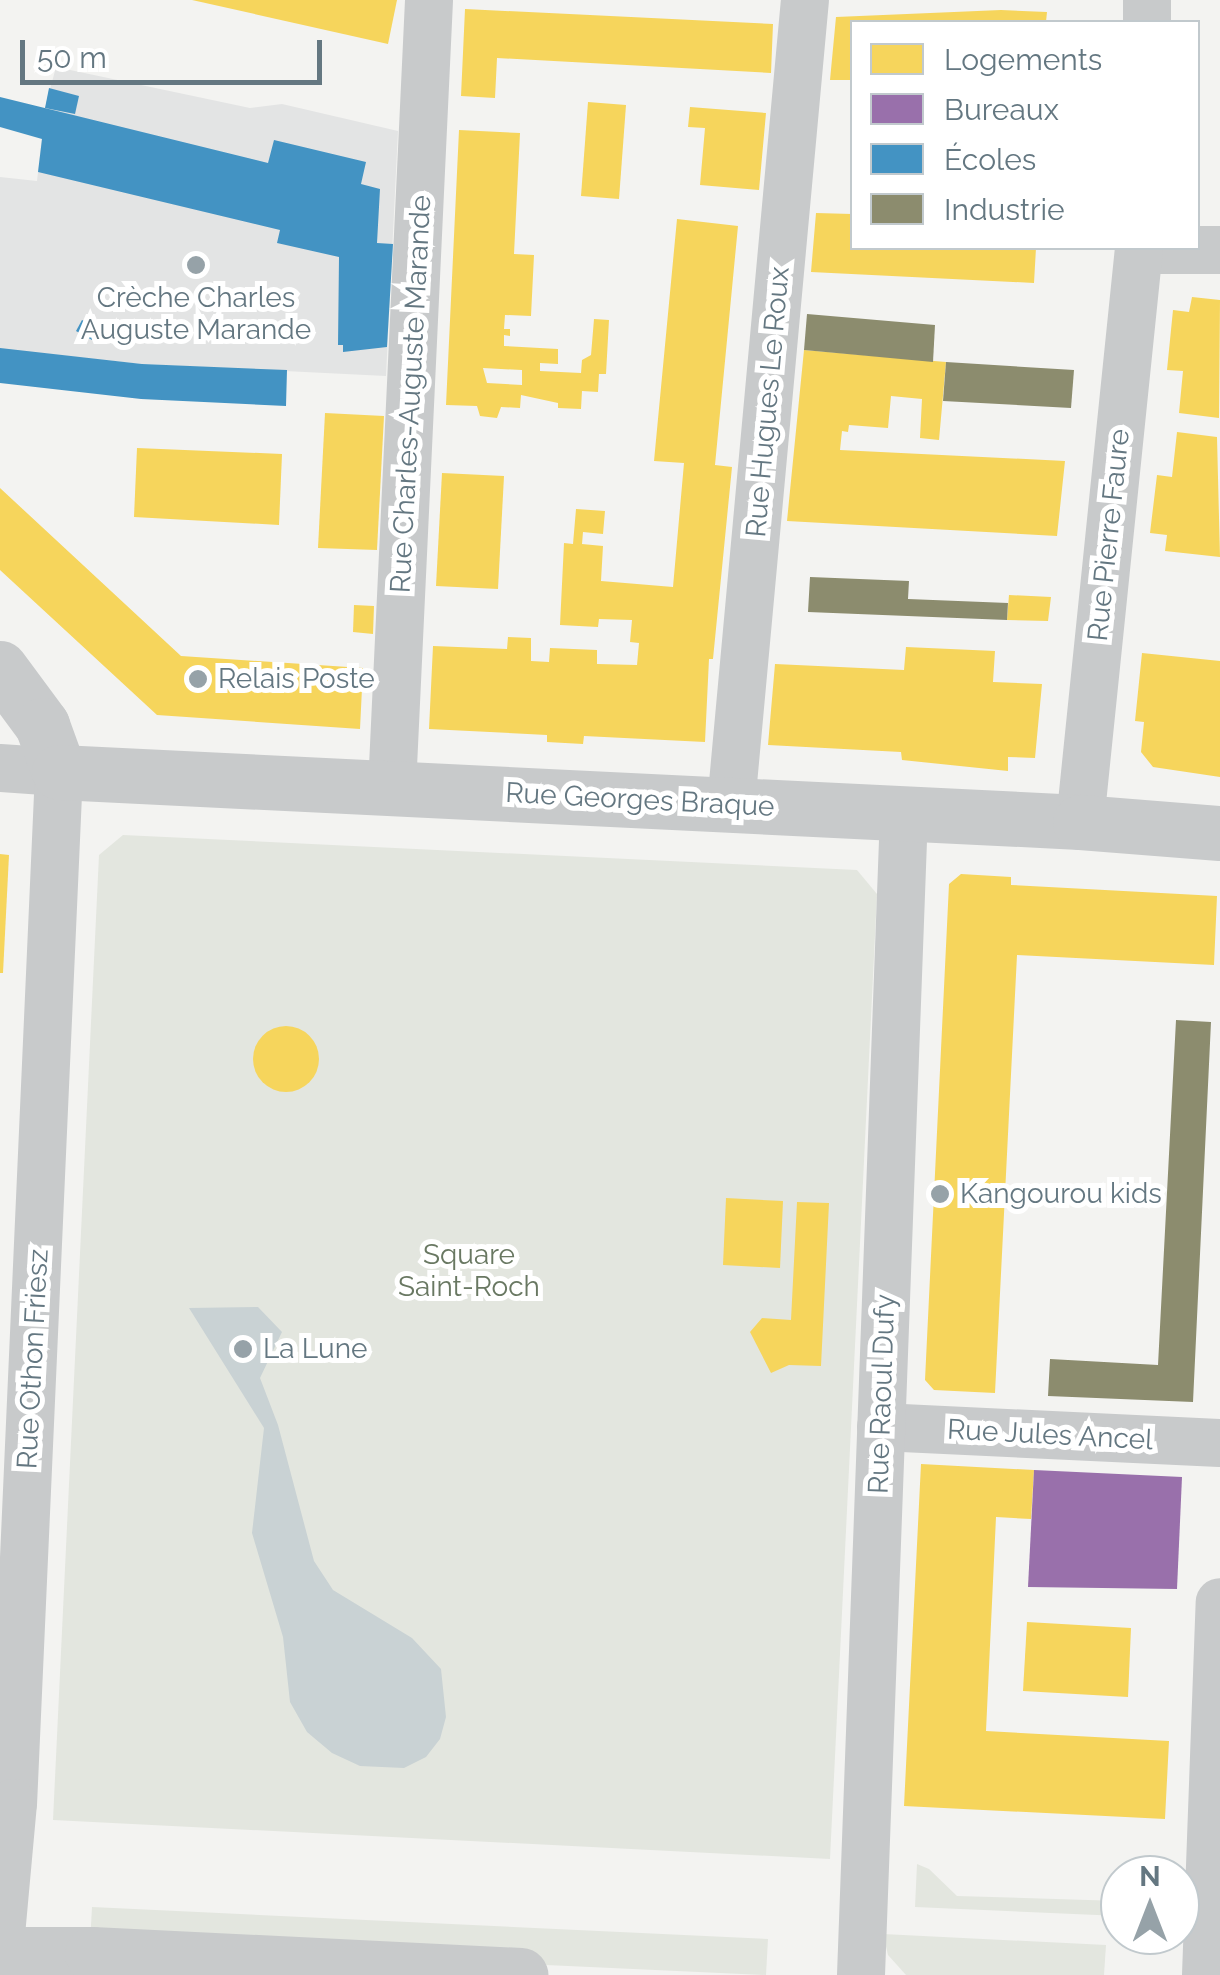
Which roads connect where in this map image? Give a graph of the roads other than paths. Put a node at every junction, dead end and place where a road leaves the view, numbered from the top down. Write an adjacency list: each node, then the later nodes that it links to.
1 (429, 0): 7 (street, Rue Charles-Auguste Marande)
2 (805, 0): 8 (street, Rue Hugues Le Roux)
3 (1139, 250): 10 (street, Rue Pierre Faure)
4 (0, 668): 6 (street)
5 (0, 768): 6 (street)
6 (59, 772): 7 (street, Rue Georges Braque); 12 (street, Rue Othon Friesz)
7 (392, 788): 8 (street, Rue Georges Braque)
8 (731, 805): 9 (street, Rue Georges Braque)
9 (904, 813): 10 (street, Rue Georges Braque); 13 (street, Rue Raoul Dufy)
10 (1080, 822): 11 (street, Rue Georges Braque)
11 (1220, 833)
12 (16, 1370): 16 (street, Rue Othon Friesz)
13 (880, 1427): 14 (street, Rue Jules Ancel); 19 (street, Rue Raoul Dufy)
14 (1220, 1443)
15 (1220, 1602): 20 (street)
16 (0, 1946)
17 (0, 1954): 18 (street)
18 (520, 1975)
19 (861, 1975)
20 (1206, 1975)

